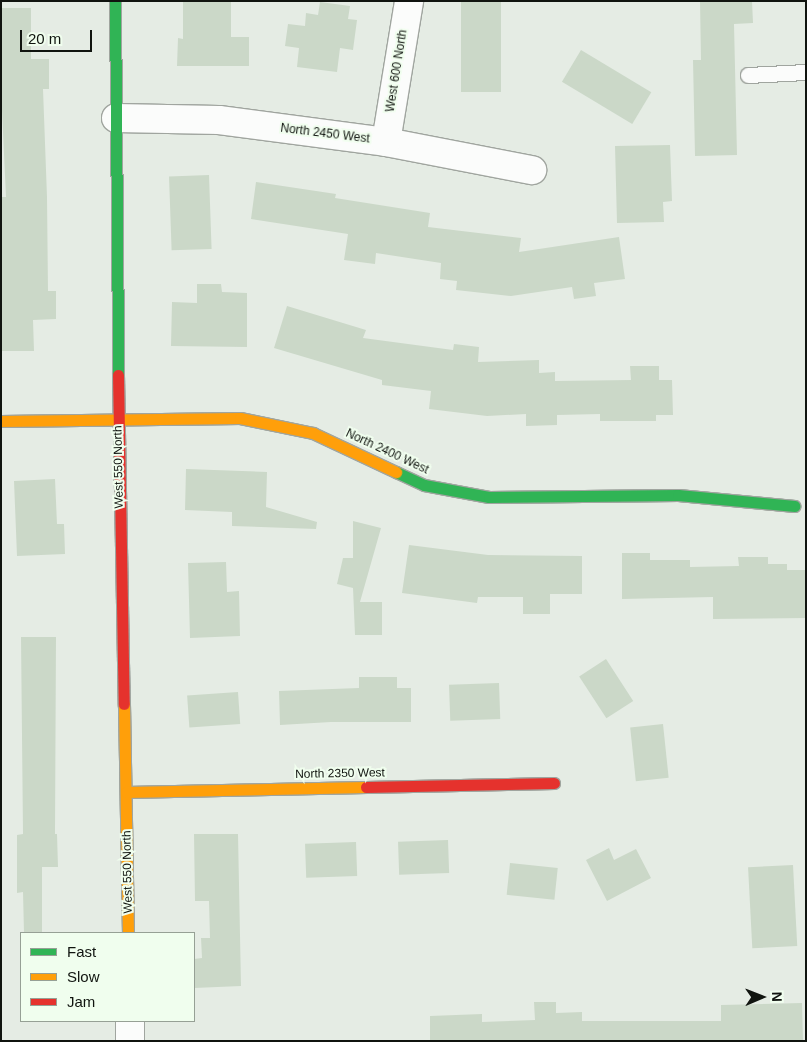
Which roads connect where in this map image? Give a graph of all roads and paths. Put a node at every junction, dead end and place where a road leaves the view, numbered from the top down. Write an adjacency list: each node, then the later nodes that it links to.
1 (115, 1): 5 (street, West 550 North)
2 (409, 1): 6 (street, West 600 North)
3 (806, 72): 4 (lane)
4 (748, 74)
5 (116, 118): 6 (street, North 2450 West); 8 (street, West 550 North)
6 (386, 142): 7 (street, North 2450 West)
7 (532, 170)
8 (118, 419): 9 (street, North 2400 West); 10 (street, North 2400 West); 12 (street, West 550 North)
9 (1, 421)
10 (794, 506)
11 (554, 783): 12 (street, North 2350 West)
12 (126, 792): 13 (street, West 550 North)
13 (128, 932)
14 (130, 1022): 15 (street)
15 (130, 1041)

